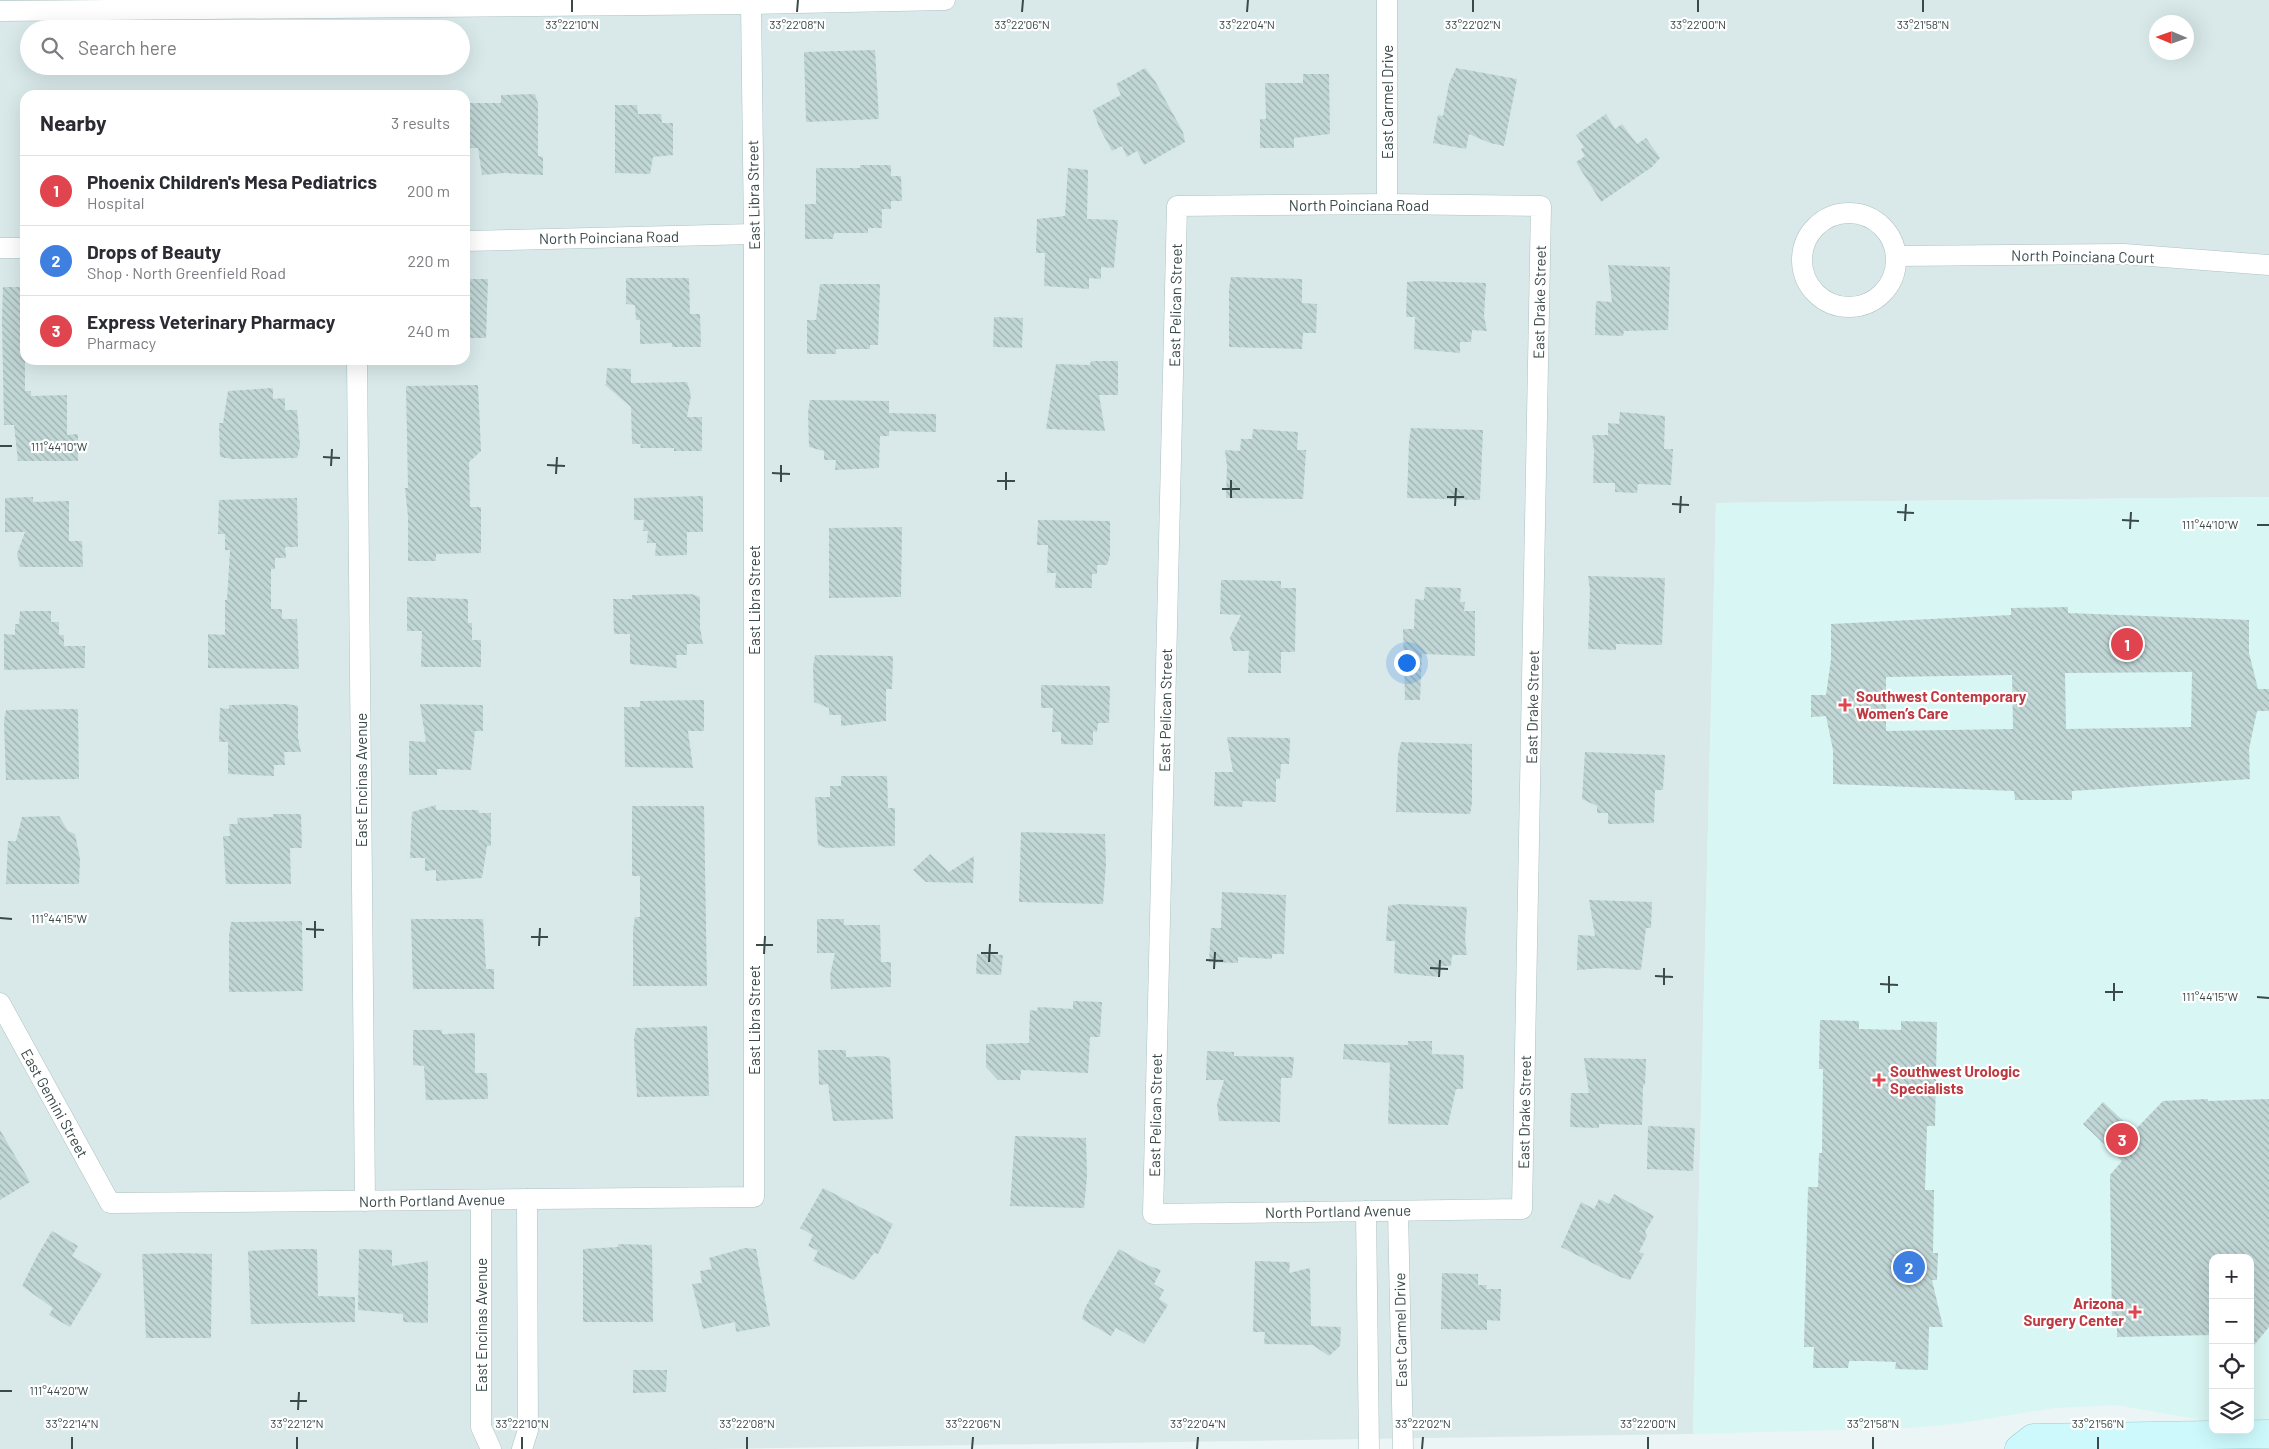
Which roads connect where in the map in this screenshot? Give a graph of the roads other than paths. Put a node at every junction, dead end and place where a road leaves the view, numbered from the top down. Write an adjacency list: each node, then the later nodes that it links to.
1 (945, 0): 4 (street)
2 (1387, 0): 6 (street, East Carmel Drive)
3 (465, 3): 4 (street); 5 (street)
4 (751, 4): 9 (street, East Libra Street)
5 (0, 11)
6 (1387, 204): 7 (street, North Poinciana Road); 8 (street, North Poinciana Road)
7 (1177, 206): 25 (street, East Pelican Street)
8 (1541, 206): 22 (street, East Drake Street)
9 (754, 234): 10 (street, North Poinciana Road); 17 (street, East Libra Street)
10 (470, 241)
11 (0, 248): 12 (street)
12 (20, 248)
13 (1897, 256): 13 (street); 14 (street, North Poinciana Court)
14 (2269, 265)
15 (357, 365): 20 (street, East Encinas Avenue)
16 (0, 1003): 21 (street, East Gemini Street)
17 (754, 1197): 18 (street, North Portland Avenue)
18 (527, 1199): 19 (street, North Portland Avenue); 28 (street)
19 (480, 1200): 20 (street, North Portland Avenue); 27 (street, East Encinas Avenue)
20 (365, 1201): 21 (street, North Portland Avenue)
21 (110, 1203)
22 (1522, 1209): 24 (street, North Portland Avenue)
23 (1366, 1211): 24 (street, North Portland Avenue); 25 (street, North Portland Avenue); 29 (street)
24 (1398, 1211): 30 (street, East Carmel Drive)
25 (1153, 1214)
26 (2269, 1434): 31 (main road)
27 (491, 1449)
28 (522, 1449)
29 (1369, 1449)
30 (1403, 1449)
31 (2018, 1449)

